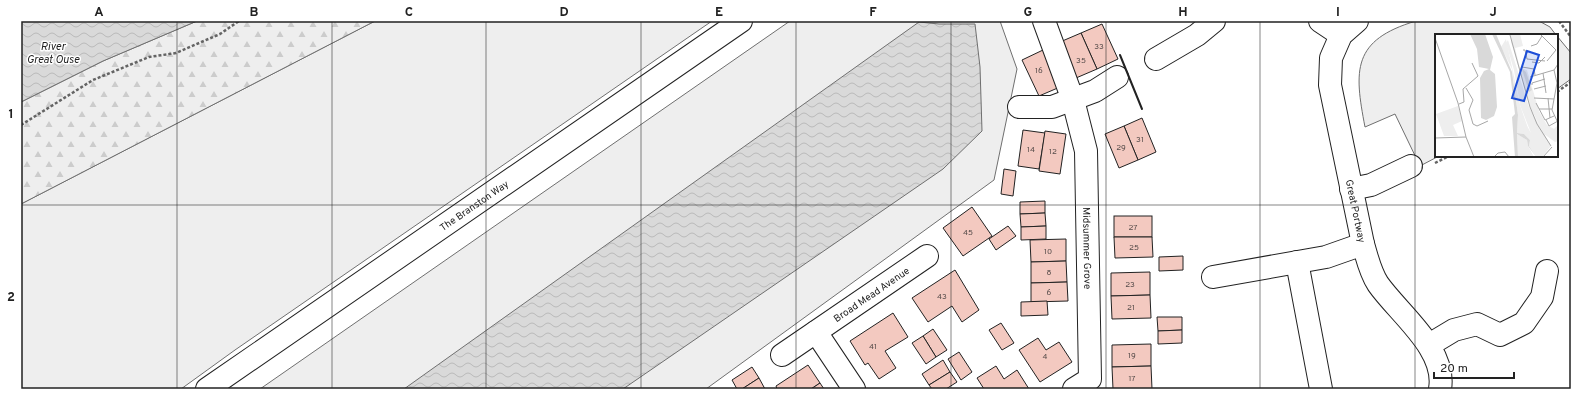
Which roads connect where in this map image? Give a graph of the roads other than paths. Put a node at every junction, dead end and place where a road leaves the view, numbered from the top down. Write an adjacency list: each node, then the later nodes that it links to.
1 (741, 21): 20 (main road, The Branston Way)
2 (1044, 21): 8 (main road, Midsummer Grove)
3 (1214, 21): 6 (main road)
4 (1320, 21): 5 (main road)
5 (1349, 28): 11 (main road, Great Portway)
6 (1156, 60)
7 (1117, 77): 8 (main road)
8 (1073, 100): 9 (main road); 22 (main road, Midsummer Grove)
9 (1019, 107)
10 (1412, 166): 11 (main road)
11 (1351, 189): 12 (main road, Great Portway)
12 (1363, 244): 14 (main road); 18 (main road, Great Portway)
13 (927, 256): 17 (main road, Broad Mead Avenue)
14 (1297, 262): 16 (main road); 23 (main road)
15 (1547, 271): 18 (main road)
16 (1213, 277)
17 (816, 332): 19 (main road, Broad Mead Avenue); 21 (main road)
18 (1429, 346): 24 (main road, Great Portway)
19 (782, 355)
20 (207, 389)
21 (854, 389)
22 (1074, 389)
23 (1321, 389)
24 (1440, 389)

